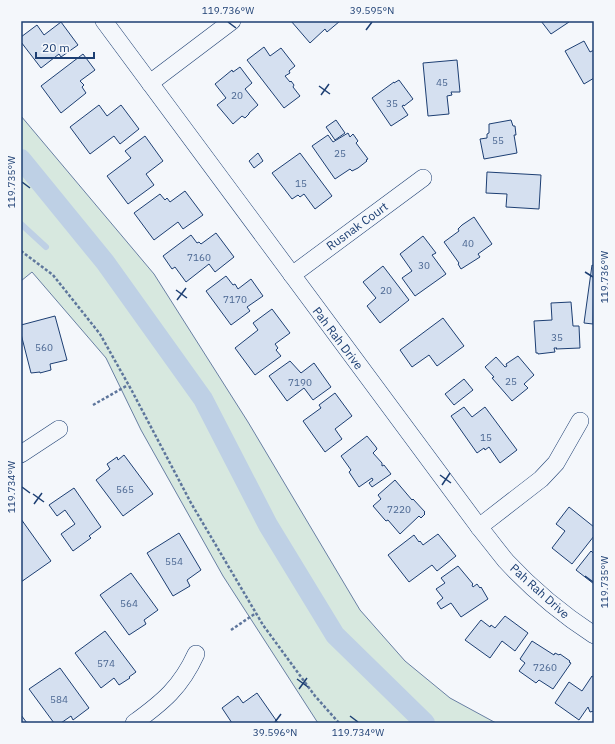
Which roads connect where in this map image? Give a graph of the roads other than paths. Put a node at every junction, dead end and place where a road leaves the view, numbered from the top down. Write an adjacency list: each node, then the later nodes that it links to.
1 (104, 21): 3 (street, Pah Rah Drive)
2 (232, 21): 3 (street)
3 (150, 83): 5 (street, Pah Rah Drive)
4 (423, 178): 5 (street, Rusnak Court)
5 (292, 275): 9 (street, Pah Rah Drive)
6 (580, 421): 9 (street)
7 (59, 429): 8 (street)
8 (21, 454)
9 (479, 527): 10 (street, Pah Rah Drive)
10 (594, 635)
11 (196, 654): 12 (street)
12 (134, 723)

